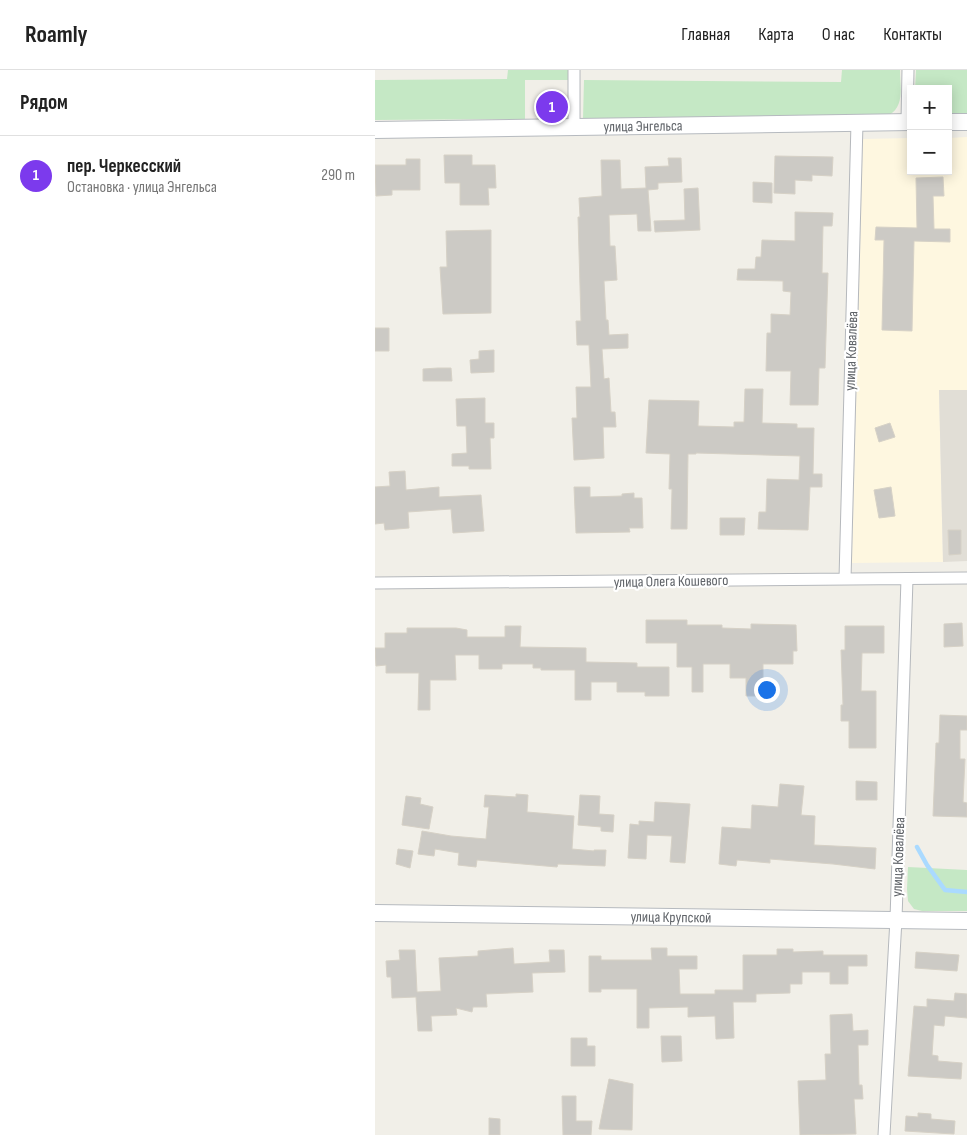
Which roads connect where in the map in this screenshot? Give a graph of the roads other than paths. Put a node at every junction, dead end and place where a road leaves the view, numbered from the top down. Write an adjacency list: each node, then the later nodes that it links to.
1 (574, 70): 8 (street)
2 (908, 70): 3 (street)
3 (908, 85)
4 (857, 122): 5 (street, улица Энгельса); 8 (street, улица Энгельса); 11 (street, улица Ковалёва)
5 (907, 122)
6 (952, 122): 7 (street)
7 (967, 122)
8 (574, 127): 9 (street, улица Энгельса)
9 (375, 130)
10 (967, 578): 12 (street, улица Олега Кошевого)
11 (845, 579): 12 (street, улица Олега Кошевого); 13 (street, улица Олега Кошевого)
12 (907, 579): 15 (street, улица Ковалёва)
13 (375, 583)
14 (375, 914): 15 (street, улица Крупской)
15 (896, 919): 16 (street, улица Крупской); 17 (street, улица Ковалёва)
16 (967, 921)
17 (884, 1135)

